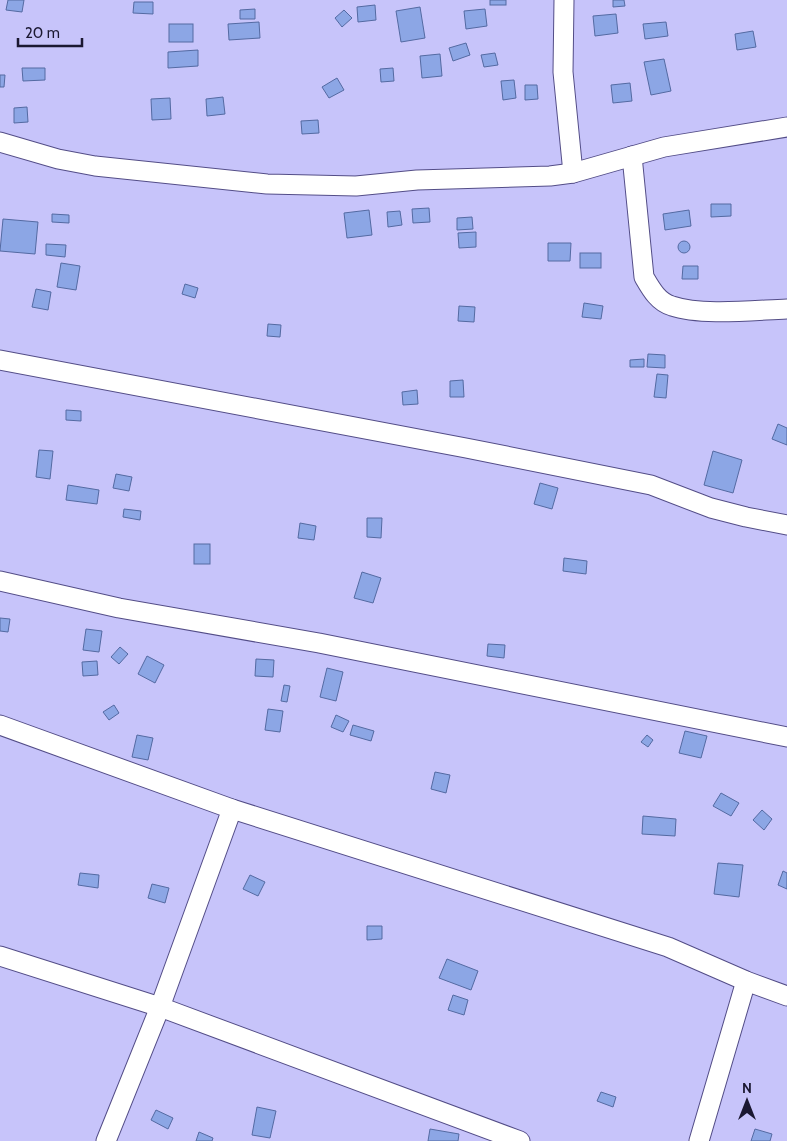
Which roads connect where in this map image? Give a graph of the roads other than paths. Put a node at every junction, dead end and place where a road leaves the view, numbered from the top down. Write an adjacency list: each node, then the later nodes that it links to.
1 (564, 0): 5 (street)
2 (787, 127): 4 (street)
3 (0, 142): 5 (street)
4 (632, 156): 5 (street); 6 (street)
5 (573, 173)
6 (787, 309)
7 (0, 360): 8 (street)
8 (787, 526)
9 (0, 581): 11 (street)
10 (0, 725): 12 (street)
11 (787, 737)
12 (232, 809): 14 (street); 16 (street)
13 (0, 956): 16 (street)
14 (746, 981): 15 (street); 19 (street)
15 (787, 996)
16 (160, 1007): 17 (street); 18 (street)
17 (106, 1141)
18 (520, 1141)
19 (699, 1141)

